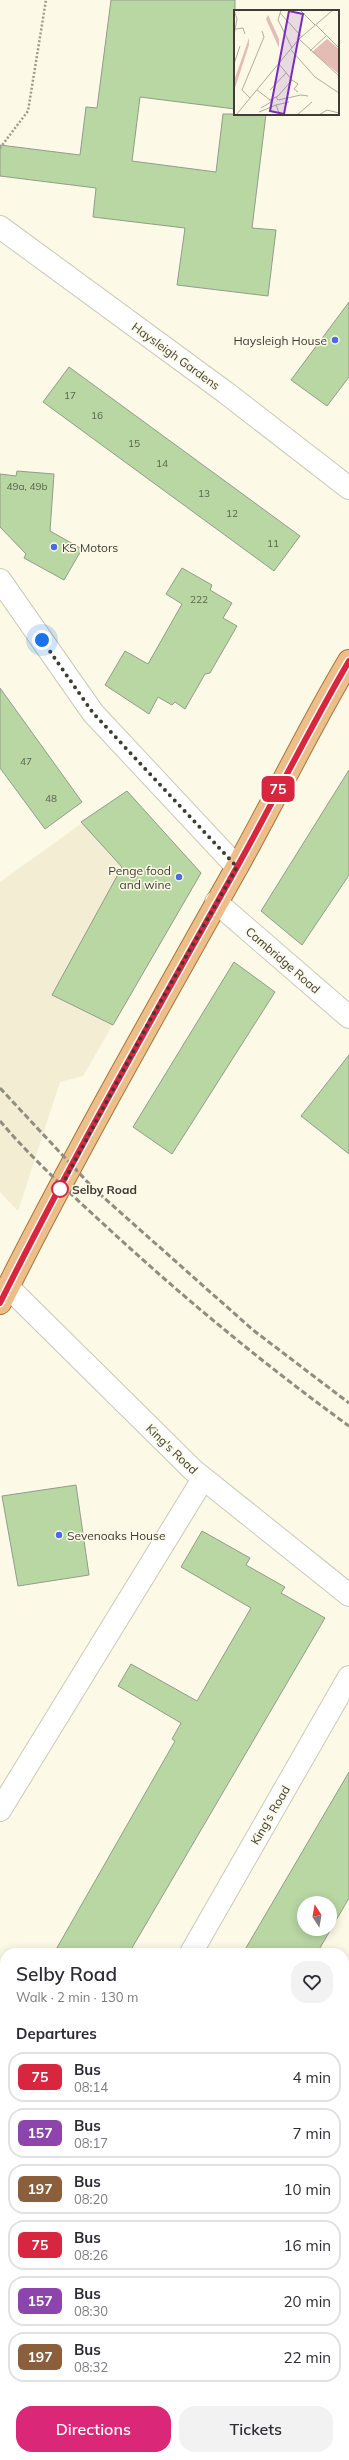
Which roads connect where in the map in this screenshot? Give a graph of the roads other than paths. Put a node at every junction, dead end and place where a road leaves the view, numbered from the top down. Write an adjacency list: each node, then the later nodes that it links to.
1 (0, 227): 2 (street, Haysleigh Gardens)
2 (349, 488)
3 (0, 580): 5 (street)
4 (349, 661): 5 (main road)
5 (237, 867): 6 (main road)
6 (216, 902): 7 (street, Cambridge Road); 8 (main road)
7 (349, 1017)
8 (4, 1295): 9 (street, King's Road)
9 (203, 1479): 10 (street, King's Road); 12 (street)
10 (349, 1595)
11 (349, 1677): 13 (street, King's Road)
12 (0, 1810)
13 (194, 1948)

